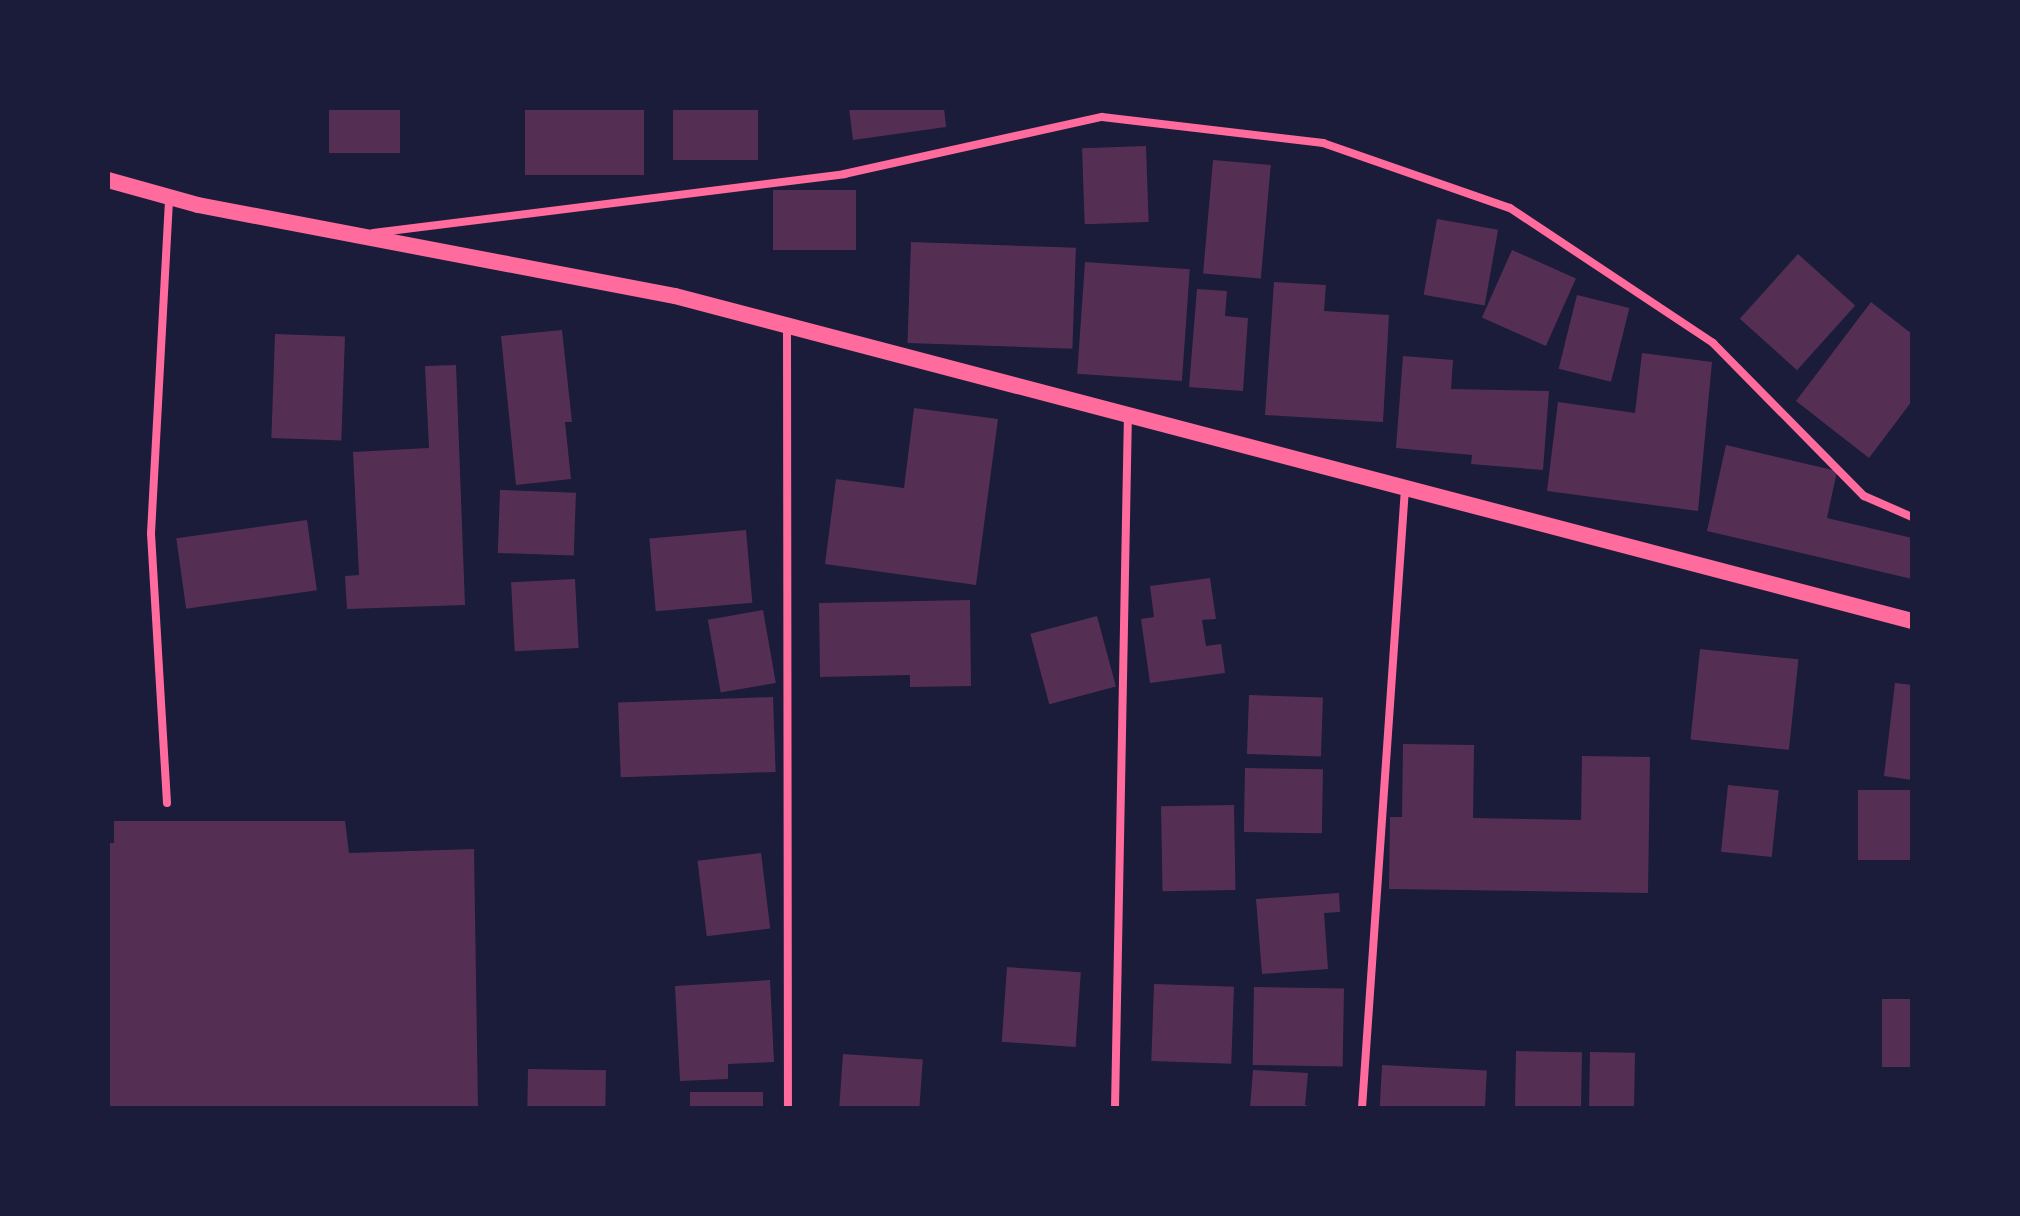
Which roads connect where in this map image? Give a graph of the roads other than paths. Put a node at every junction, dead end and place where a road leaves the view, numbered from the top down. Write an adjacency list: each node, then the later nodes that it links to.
1 (108, 180): 2 (main road)
2 (169, 197): 3 (main road); 9 (street)
3 (355, 235): 4 (main road); 7 (street)
4 (787, 326): 5 (main road); 10 (street)
5 (1128, 415): 6 (main road); 11 (street)
6 (1405, 489): 8 (main road); 12 (street)
7 (1912, 517)
8 (1912, 621)
9 (167, 803)
10 (788, 1108)
11 (1115, 1108)
12 (1362, 1108)

